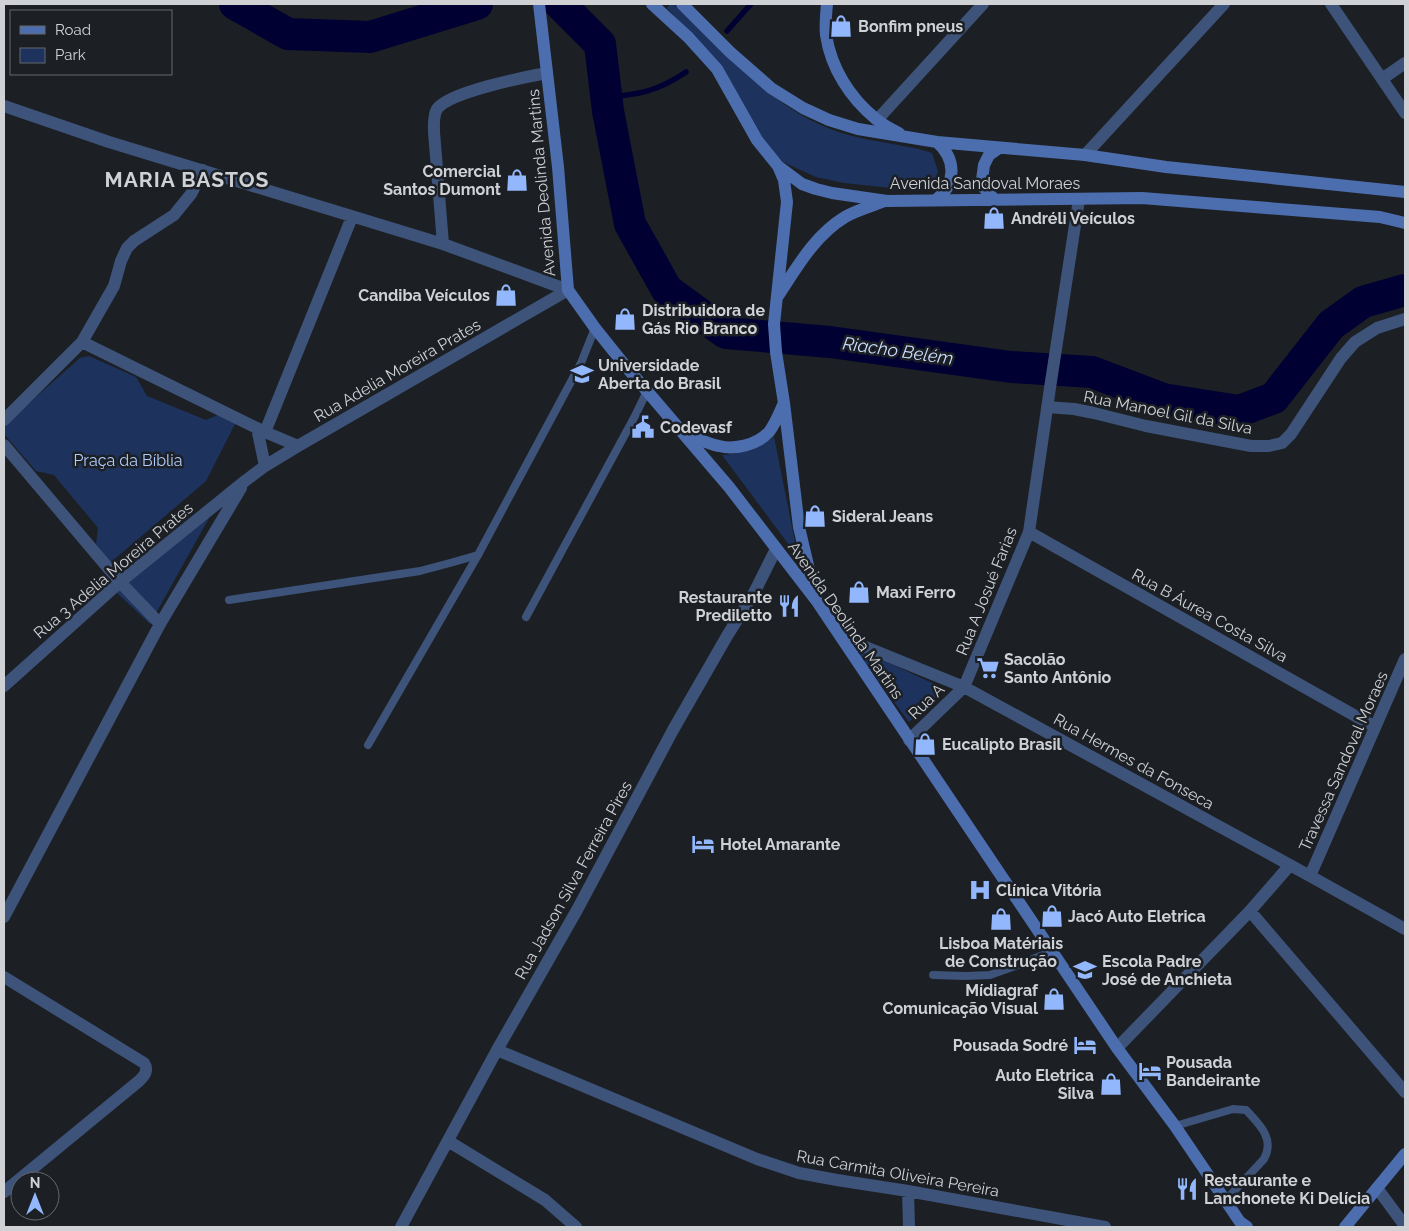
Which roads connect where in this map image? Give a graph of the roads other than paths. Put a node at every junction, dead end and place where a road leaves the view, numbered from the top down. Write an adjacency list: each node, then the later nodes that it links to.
1 (540, 4): 9 (main road, Avenida Deolinda Martins)
2 (652, 4): 18 (main road, Avenida Sandoval Moraes)
3 (827, 4): 13 (main road)
4 (983, 4): 13 (street)
5 (1224, 4): 17 (street)
6 (1331, 4): 10 (street)
7 (686, 5): 14 (main road, Avenida Sandoval Moraes)
8 (1405, 62): 10 (street)
9 (547, 73): 27 (street); 28 (main road, Avenida Deolinda Martins)
10 (1382, 79): 12 (street)
11 (4, 106): 19 (street)
12 (1405, 113)
13 (877, 120): 14 (main road)
14 (905, 137): 15 (main road, Avenida Sandoval Moraes)
15 (937, 142): 16 (main road, Avenida Sandoval Moraes); 22 (main road)
16 (999, 148): 17 (main road, Avenida Sandoval Moraes); 23 (main road)
17 (1085, 155): 20 (main road, Avenida Sandoval Moraes)
18 (778, 166): 24 (main road, Avenida Sandoval Moraes); 29 (main road)
19 (203, 170): 25 (street); 32 (street)
20 (1405, 192)
21 (1079, 199): 23 (main road, Avenida Sandoval Moraes); 26 (main road, Avenida Sandoval Moraes); 35 (street, Rua A Josué Farias)
22 (936, 200): 23 (main road, Avenida Sandoval Moraes); 24 (main road, Avenida Sandoval Moraes)
23 (995, 200)
24 (887, 201): 29 (main road)
25 (352, 217): 27 (street); 37 (street)
26 (1405, 223)
27 (443, 244): 28 (street)
28 (568, 290): 31 (main road, Avenida Deolinda Martins); 40 (street, Rua Adelia Moreira Prates)
29 (776, 298): 34 (main road)
30 (1405, 319): 35 (street, Rua Manoel Gil da Silva)
31 (594, 328): 33 (main road, Avenida Deolinda Martins); 45 (lane)
32 (82, 342): 36 (street); 37 (street)
33 (647, 391): 38 (main road, Avenida Deolinda Martins); 49 (lane)
34 (784, 403): 38 (main road); 48 (main road)
35 (1047, 407): 43 (street, Rua A Josué Farias)
36 (4, 420)
37 (261, 430): 40 (street); 41 (street)
38 (682, 432): 44 (main road, Avenida Deolinda Martins)
39 (4, 445): 46 (street)
40 (298, 446): 41 (street, Rua Adelia Moreira Prates)
41 (266, 466): 42 (street, Rua Adelia Moreira Prates)
42 (245, 481): 46 (street, Rua 3 Adelia Moreira Prates); 50 (street)
43 (1028, 532): 54 (street, Rua A Josué Farias); 55 (street, Rua B Áurea Costa Silva)
44 (776, 549): 48 (main road, Avenida Deolinda Martins); 67 (street, Rua Jadson Silva Ferreira Pires)
45 (478, 554): 47 (lane); 57 (lane)
46 (120, 582): 50 (street); 53 (street, Rua 3 Adelia Moreira Prates)
47 (229, 600)
48 (816, 600): 51 (main road, Avenida Deolinda Martins)
49 (526, 617)
50 (160, 624): 61 (street)
51 (841, 637): 54 (street, Rua Hermes da Fonseca); 56 (main road, Avenida Deolinda Martins)
52 (1405, 659): 55 (street, Travessa Sandoval Moraes)
53 (4, 686)
54 (964, 687): 56 (street, Rua A); 58 (street, Rua Hermes da Fonseca)
55 (1375, 727): 59 (street, Travessa Sandoval Moraes)
56 (909, 740): 63 (main road, Avenida Deolinda Martins)
57 (368, 745)
58 (1290, 865): 59 (street, Rua Hermes da Fonseca); 60 (street, Travessa Sandoval Moraes)
59 (1310, 876): 62 (street, Rua Hermes da Fonseca)
60 (1250, 911): 66 (street, Travessa Sandoval Moraes); 68 (street)
61 (4, 917)
62 (1405, 929)
63 (1052, 951): 64 (lane); 66 (main road, Avenida Deolinda Martins)
64 (933, 975)
65 (4, 977): 74 (street)
66 (1117, 1048): 69 (main road, Avenida Deolinda Martins)
67 (497, 1050): 70 (street, Rua Jadson Silva Ferreira Pires); 73 (street, Rua Carmita Oliveira Pereira)
68 (1405, 1092)
69 (1175, 1126): 75 (main road, Avenida Deolinda Martins); 75 (lane)
70 (448, 1141): 79 (street, Rua Jadson Silva Ferreira Pires); 80 (street)
71 (1405, 1154): 72 (main road)
72 (1377, 1188): 76 (main road); 78 (street)
73 (908, 1191): 81 (street); 82 (street, Rua Carmita Oliveira Pereira)
74 (4, 1192)
75 (1226, 1201): 77 (main road, Avenida Deolinda Martins)
76 (1353, 1216): 83 (main road); 84 (main road)
77 (1242, 1226)
78 (1405, 1226)
79 (401, 1227)
80 (576, 1227)
81 (909, 1227)
82 (1105, 1227)
83 (1337, 1227)
84 (1345, 1227)

